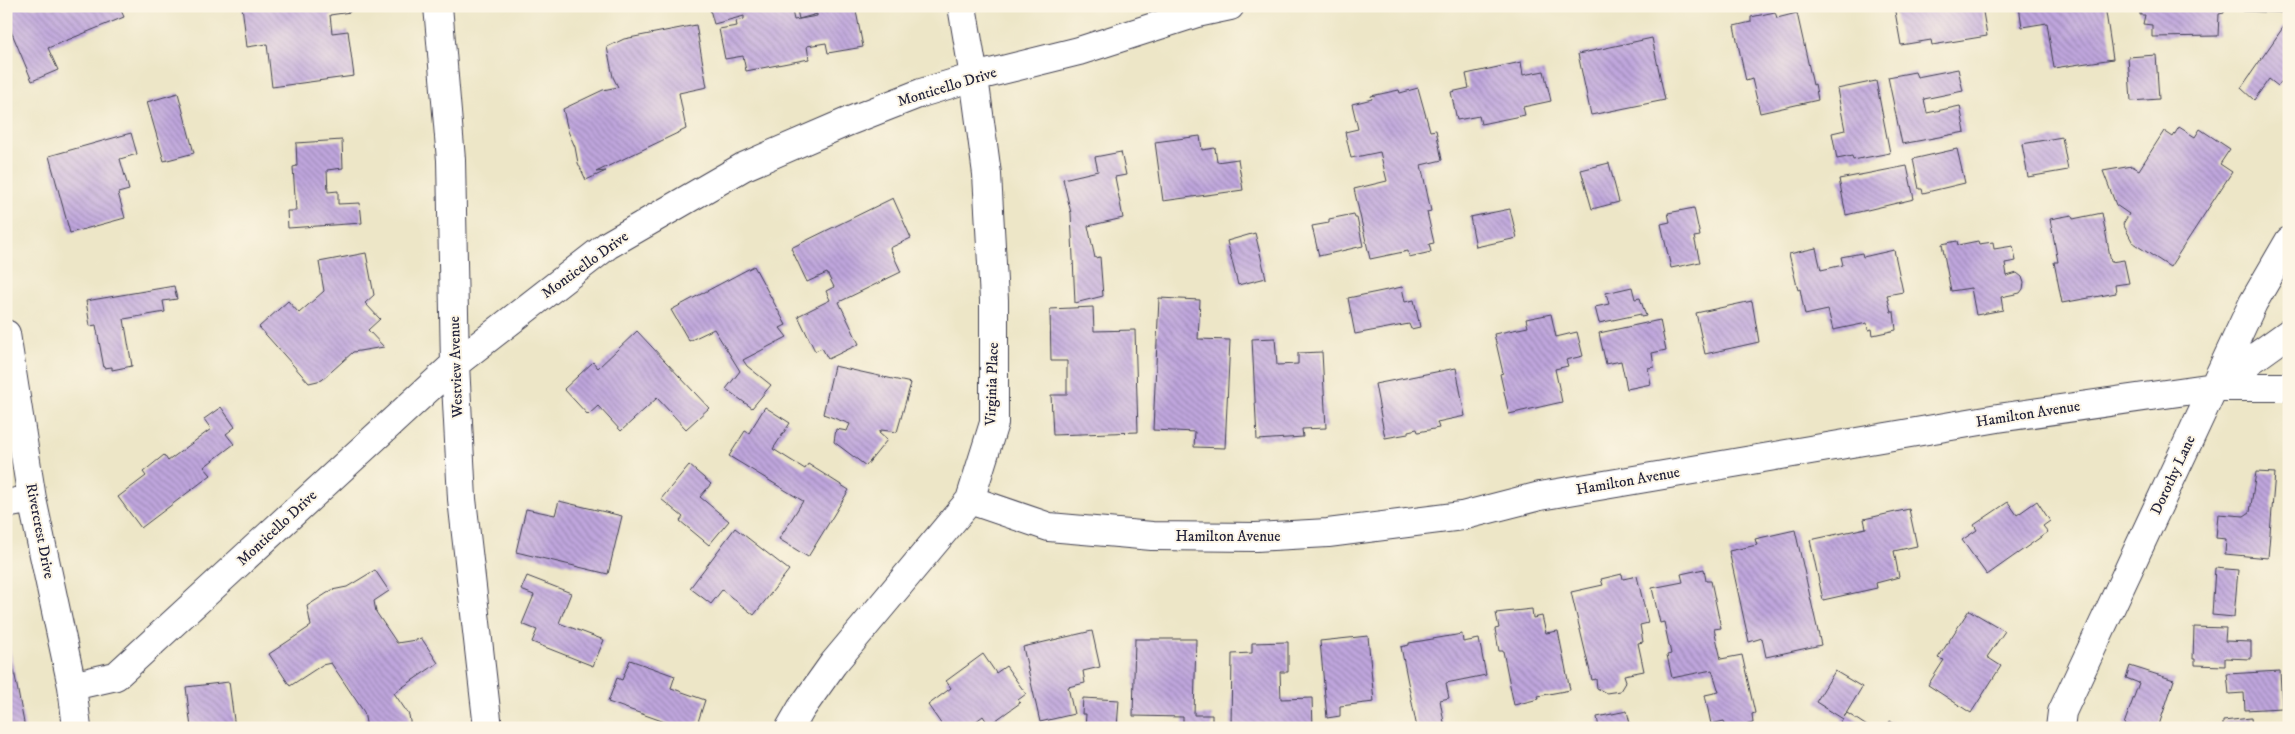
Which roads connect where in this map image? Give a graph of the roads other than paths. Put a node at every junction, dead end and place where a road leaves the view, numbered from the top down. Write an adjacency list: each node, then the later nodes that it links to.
1 (438, 6): 9 (street, Westview Avenue)
2 (962, 6): 5 (street, Virginia Place)
3 (1230, 6): 4 (street, Monticello Drive)
4 (1186, 10): 5 (street, Monticello Drive)
5 (974, 77): 9 (street, Monticello Drive); 13 (street, Virginia Place)
6 (2289, 241): 10 (street, Dorothy Lane)
7 (2289, 333): 10 (street)
8 (6, 334): 12 (street, Rivercrest Drive)
9 (456, 364): 15 (street, Monticello Drive); 18 (street, Westview Avenue)
10 (2214, 387): 11 (street, Hamilton Avenue); 13 (street, Hamilton Avenue); 16 (street, Dorothy Lane)
11 (2289, 387)
12 (32, 499): 14 (street); 15 (street, Rivercrest Drive)
13 (970, 500): 19 (street, Virginia Place)
14 (6, 504)
15 (72, 686): 17 (street, Rivercrest Drive)
16 (2057, 723)
17 (77, 728)
18 (488, 728)
19 (790, 728)

